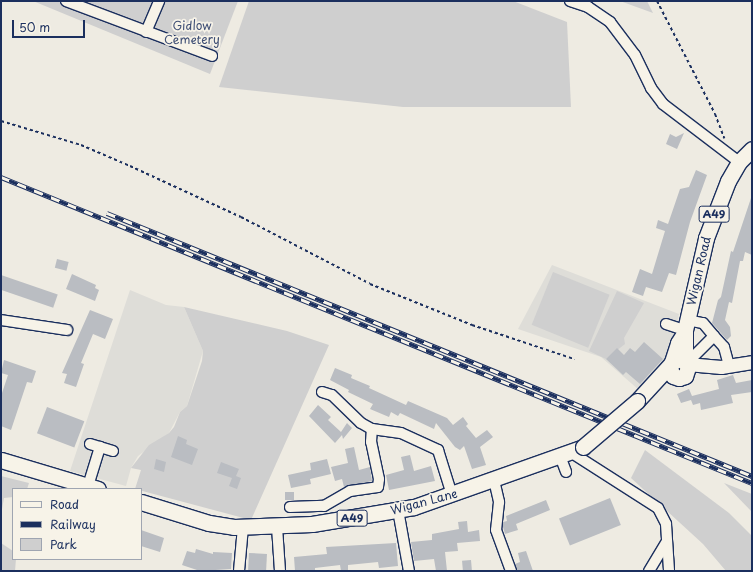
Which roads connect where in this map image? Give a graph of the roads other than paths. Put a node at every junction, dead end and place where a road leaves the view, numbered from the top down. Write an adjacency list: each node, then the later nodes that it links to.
1 (66, 1): 4 (street)
2 (159, 1): 4 (street)
3 (570, 1): 7 (street)
4 (146, 32): 5 (street)
5 (212, 56)
6 (752, 149): 7 (highway, Wigan Road / A49)
7 (739, 162): 10 (highway, Wigan Road / A49)
8 (1, 320): 11 (street)
9 (666, 324): 10 (street)
10 (686, 327): 12 (street); 14 (highway, Wigan Road / A49)
11 (67, 330)
12 (714, 336): 14 (street); 15 (street)
13 (752, 362): 15 (main road)
14 (680, 367): 15 (main road); 19 (highway, A49, bridge)
15 (725, 367)
16 (322, 392): 17 (street)
17 (372, 429): 24 (street); 26 (street)
18 (113, 451): 23 (street)
19 (572, 452): 21 (street); 22 (highway, Wigan Lane / A49); 30 (street)
20 (1, 460): 23 (highway)
21 (566, 472)
22 (494, 480): 24 (highway, Wigan Lane / A49); 34 (street)
23 (93, 488)
24 (452, 495): 27 (highway, Wigan Lane / A49)
25 (142, 502): 28 (highway, Wigan Lane / A49)
26 (290, 507)
27 (398, 510): 29 (highway, Wigan Lane / A49); 33 (street)
28 (243, 527): 29 (highway, Wigan Lane / A49); 31 (street)
29 (277, 527): 32 (street)
30 (666, 543): 35 (street); 36 (street)
31 (239, 571)
32 (280, 571)
33 (409, 571)
34 (511, 571)
35 (649, 571)
36 (669, 571)

